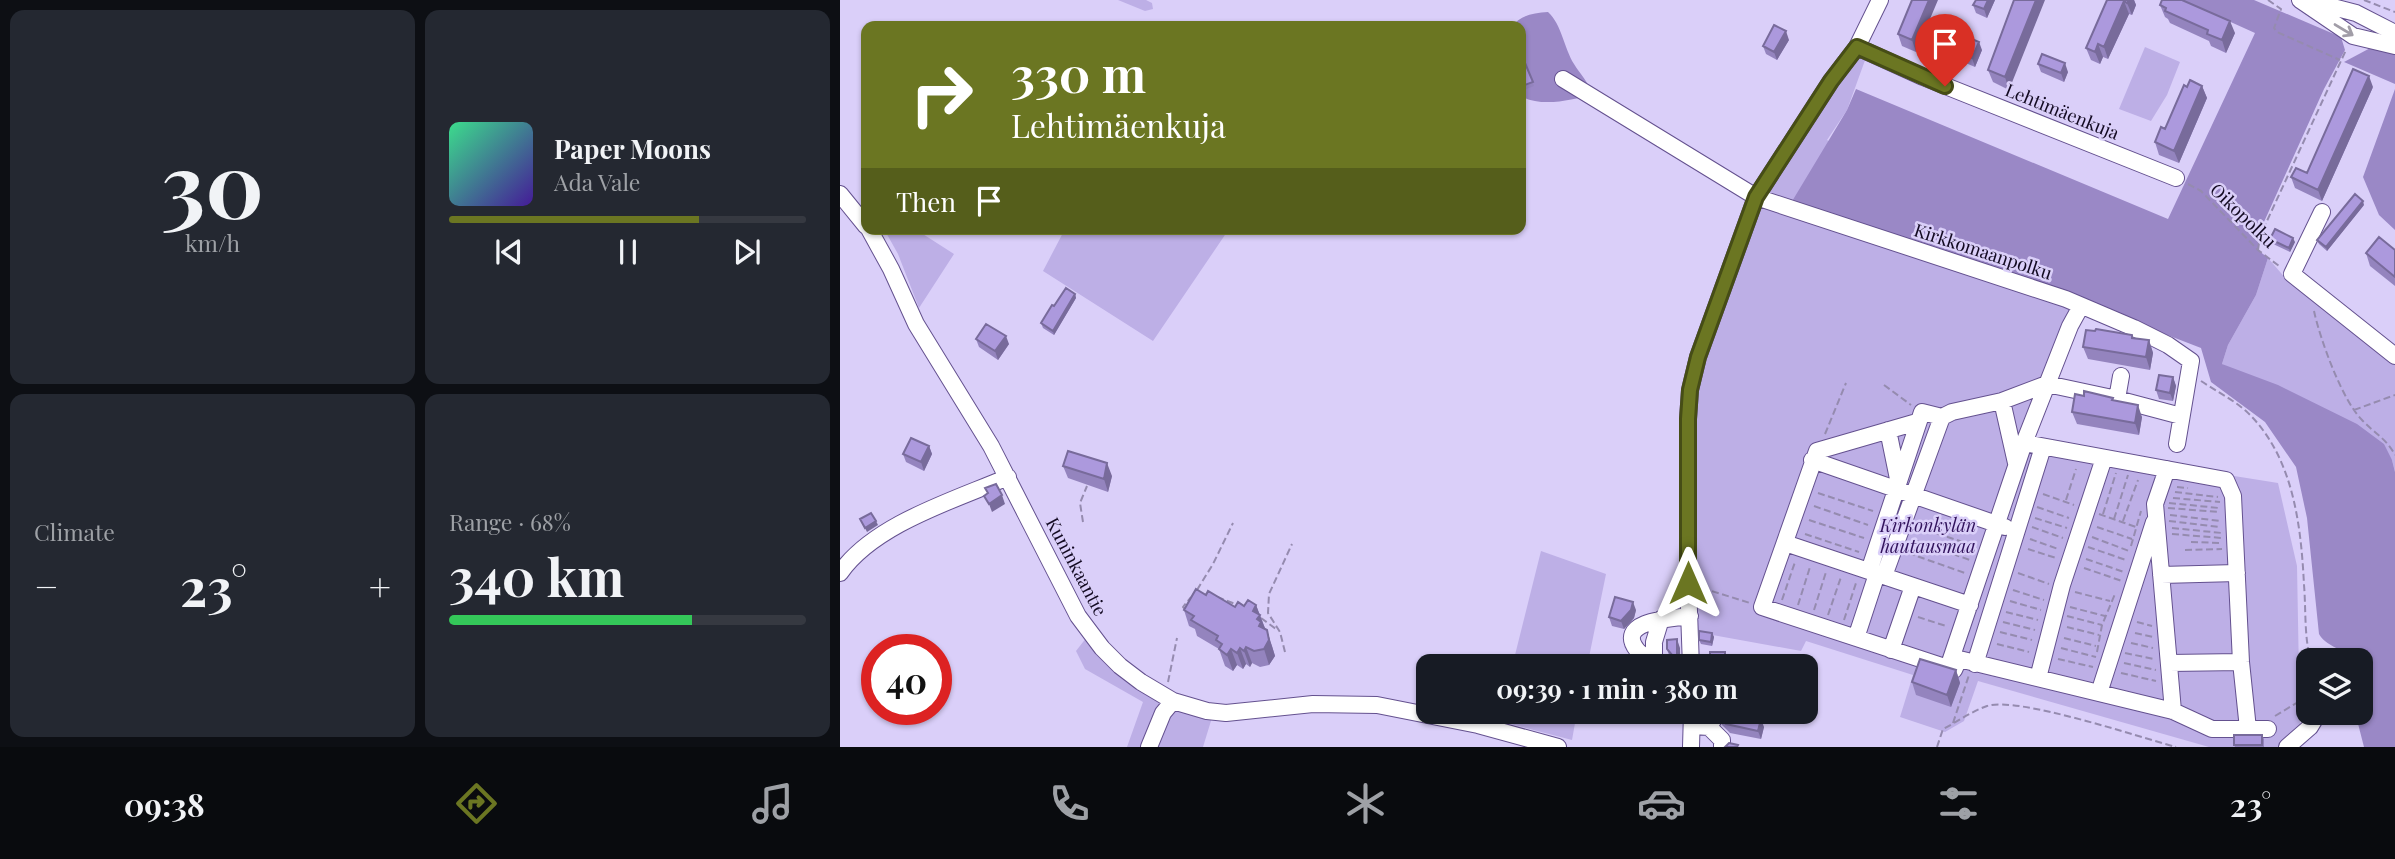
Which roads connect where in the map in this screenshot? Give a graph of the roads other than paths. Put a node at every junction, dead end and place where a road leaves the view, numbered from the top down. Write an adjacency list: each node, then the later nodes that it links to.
1 (1880, 0): 5 (street)
2 (2302, 0): 3 (street); 4 (street, one-way to 4)
3 (2395, 33)
4 (2395, 46)
5 (1857, 47): 7 (street, Lehtimäenkuja); 9 (street)
6 (1563, 79): 9 (street, Kirkkomaanpolku)
7 (2176, 178)
8 (840, 194): 11 (street, Kuninkaantie)
9 (1756, 197): 13 (street, Kirkkomaanpolku); 42 (street)
10 (2322, 212): 14 (street)
11 (861, 220)
12 (871, 235): 30 (street, Kuninkaantie)
13 (2081, 306): 16 (street); 19 (street, Kirkkomaanpolku)
14 (2395, 356)
15 (2122, 376): 17 (street)
16 (2047, 384): 17 (street); 18 (street); 23 (street)
17 (2117, 399): 19 (street)
18 (2002, 401): 21 (street); 28 (street)
19 (2181, 416): 24 (street)
20 (1919, 417): 21 (street); 22 (street); 31 (street)
21 (1942, 417): 32 (street)
22 (1888, 430): 26 (street); 31 (street)
23 (2024, 443): 25 (street); 28 (street)
24 (2177, 444)
25 (2043, 447): 27 (street); 35 (street)
26 (1815, 456): 31 (street); 36 (street)
27 (2104, 458): 29 (street); 51 (street)
28 (2017, 465): 34 (street)
29 (2166, 469): 33 (street); 38 (street)
30 (1008, 477): 37 (street); 53 (street, Kuninkaantie)
31 (1897, 485): 32 (street); 36 (street)
32 (1912, 495): 34 (street); 36 (street)
33 (2163, 514): 39 (street); 52 (street)
34 (1998, 524): 35 (street); 41 (street)
35 (2016, 529): 49 (street)
36 (1849, 542): 40 (street); 43 (street); 43 (street)
37 (840, 573)
38 (2237, 573): 39 (street); 48 (street)
39 (2161, 575): 47 (street)
40 (1913, 586): 41 (street); 44 (street)
41 (1969, 605): 50 (street)
42 (1690, 617): 45 (street); 46 (street)
43 (1856, 638): 44 (street)
44 (1891, 650): 50 (street)
45 (1641, 654)
46 (1691, 654)
47 (2168, 657): 48 (street); 54 (street)
48 (2241, 662): 60 (street)
49 (1975, 664): 50 (street); 51 (street)
50 (1954, 670)
51 (2038, 678): 52 (street)
52 (2099, 693): 54 (street)
53 (1167, 697): 62 (street); 63 (street, Kuninkaantie)
54 (2173, 711): 60 (street)
55 (1693, 724): 64 (street)
56 (1704, 724): 59 (street)
57 (1712, 724): 59 (street)
58 (2311, 725): 66 (street)
59 (1710, 727): 65 (street)
60 (2248, 729): 61 (street)
61 (2268, 729)
62 (1149, 747)
63 (1558, 747)
64 (1691, 747)
65 (1722, 747)
66 (2287, 747)

